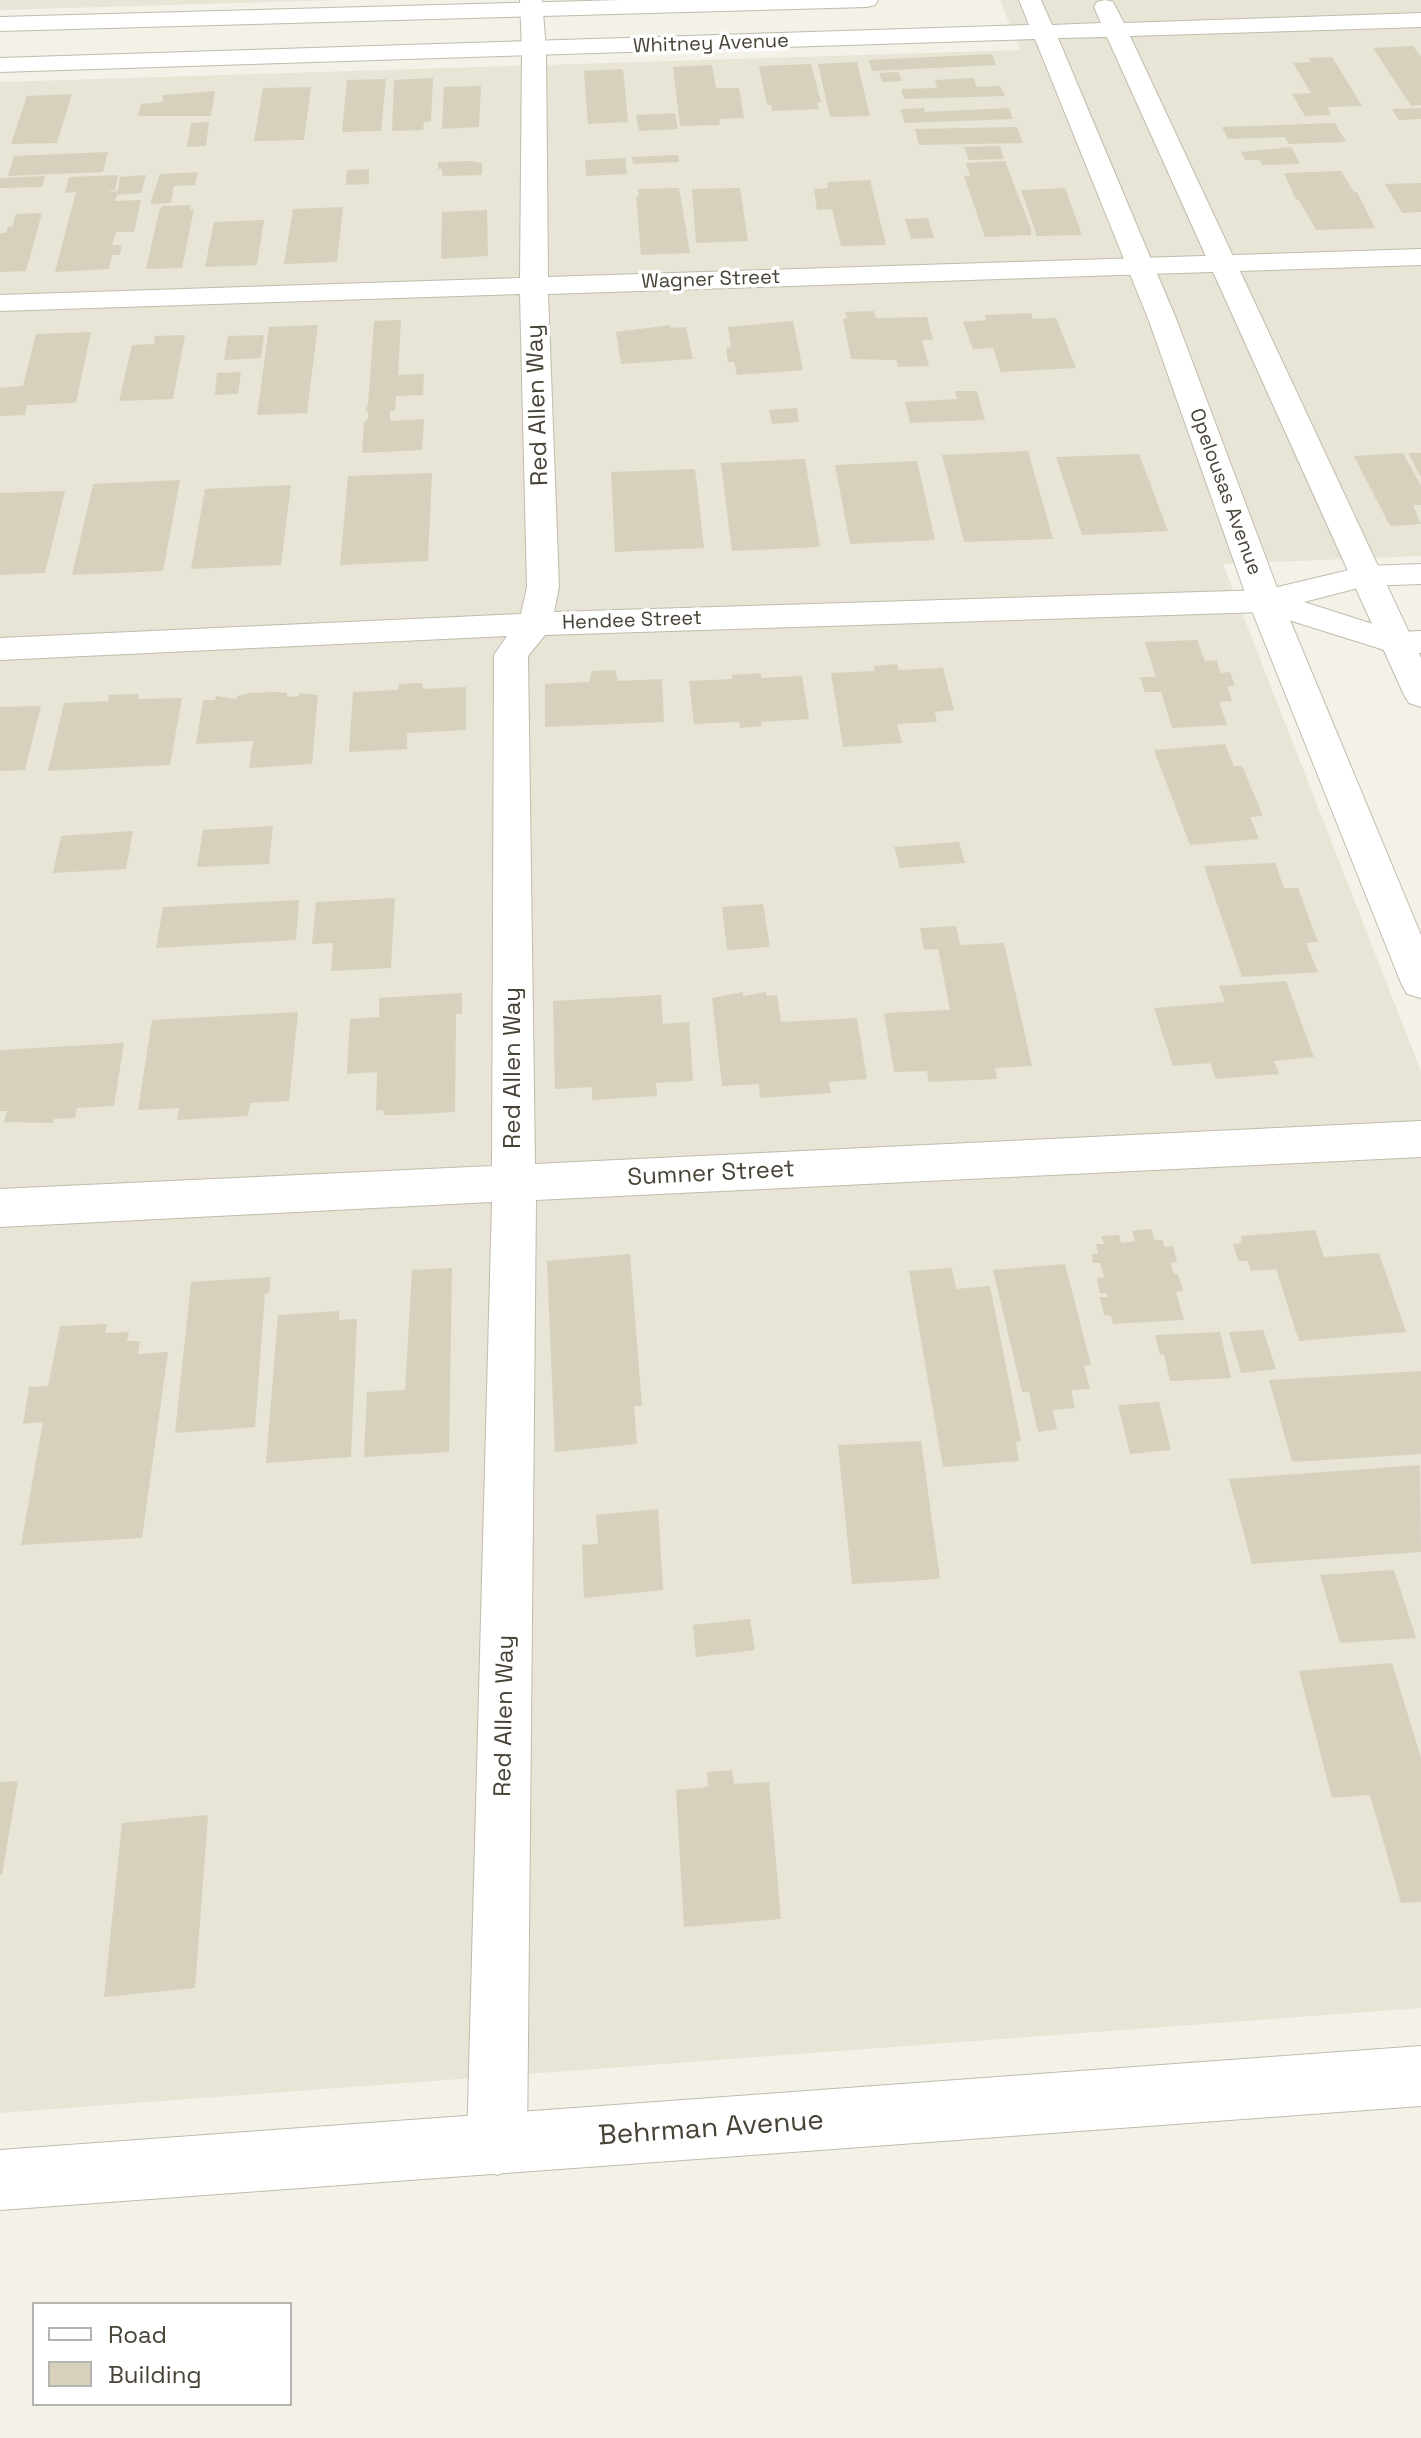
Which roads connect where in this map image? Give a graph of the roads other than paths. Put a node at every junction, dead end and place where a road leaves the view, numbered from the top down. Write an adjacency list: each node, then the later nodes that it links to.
1 (867, 0): 4 (street, Whitney Avenue)
2 (1030, 0): 8 (street, Opelousas Avenue)
3 (1101, 0): 7 (street)
4 (531, 4): 6 (street, Whitney Avenue); 9 (street, Red Allen Way)
5 (1421, 20): 7 (street, Whitney Avenue)
6 (0, 24)
7 (1116, 30): 8 (street, Whitney Avenue); 12 (street)
8 (1043, 32): 9 (street, Whitney Avenue); 13 (street, Opelousas Avenue)
9 (534, 50): 10 (street, Whitney Avenue); 14 (street, Red Allen Way)
10 (0, 65)
11 (1421, 257): 12 (street, Wagner Street)
12 (1225, 264): 13 (street, Wagner Street); 17 (street)
13 (1140, 266): 14 (street, Wagner Street); 18 (street, Opelousas Avenue)
14 (534, 286): 15 (street, Wagner Street); 19 (street, Red Allen Way)
15 (0, 303)
16 (1421, 574): 17 (street, Hendee Street)
17 (1366, 576): 18 (street, Hendee Street); 20 (street)
18 (1265, 601): 19 (street, Hendee Street); 20 (street, Hendee Street); 23 (street, Opelousas Avenue)
19 (535, 624): 21 (street, Hendee Street); 25 (street, Red Allen Way)
20 (1409, 643): 22 (street)
21 (0, 649)
22 (1421, 695)
23 (1421, 983)
24 (1421, 1139): 25 (street, Sumner Street)
25 (514, 1184): 26 (street, Sumner Street); 28 (street, Red Allen Way)
26 (0, 1208)
27 (1421, 2076): 28 (street, Behrman Avenue)
28 (497, 2145): 29 (street, Behrman Avenue)
29 (0, 2180)

